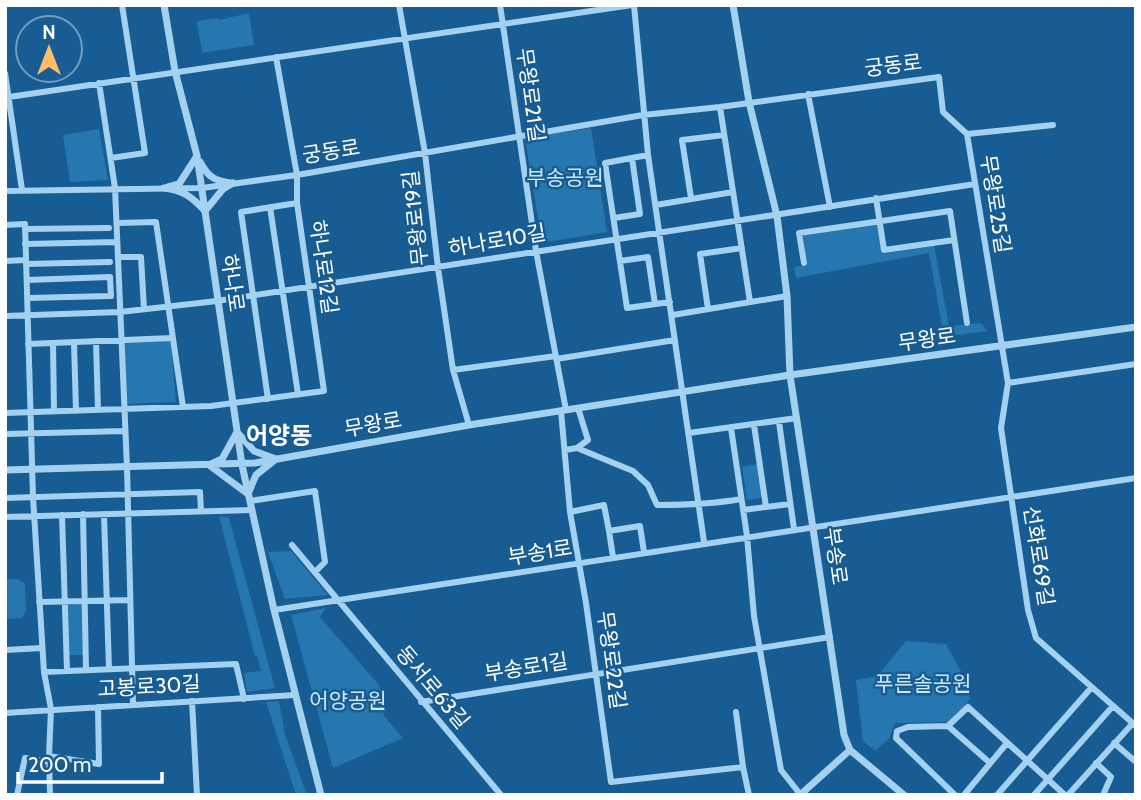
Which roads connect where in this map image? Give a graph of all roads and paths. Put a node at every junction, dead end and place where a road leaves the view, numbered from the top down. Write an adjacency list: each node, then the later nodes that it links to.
1 (122, 5): 13 (street)
2 (164, 5): 10 (street, 하나로)
3 (399, 5): 8 (street, 무왕로19길)
4 (500, 5): 7 (street, 무왕로21길)
5 (633, 5): 7 (street); 19 (street)
6 (733, 5): 17 (street, 부송로)
7 (503, 23): 8 (street); 22 (street, 무왕로21길)
8 (404, 38): 9 (street); 24 (street, 무왕로19길)
9 (276, 57): 10 (street); 29 (street, 하나로12길)
10 (175, 71): 13 (street); 26 (street, 하나로)
11 (5, 73): 16 (street)
12 (939, 76): 15 (street, 궁동로); 21 (street, 무왕로25길)
13 (134, 78): 14 (street); 27 (street)
14 (99, 83): 16 (street); 27 (street)
15 (808, 93): 17 (street, 궁동로); 42 (street)
16 (9, 97): 35 (street)
17 (749, 102): 18 (street, 궁동로); 45 (street, 부송로)
18 (720, 107): 19 (street, 궁동로); 23 (street)
19 (643, 115): 22 (street, 궁동로); 25 (street)
20 (1053, 125): 21 (street)
21 (967, 134): 31 (street, 무왕로25길)
22 (519, 135): 24 (street, 궁동로); 59 (street, 무왕로21길)
23 (724, 135): 37 (street); 38 (street)
24 (425, 153): 29 (street, 궁동로); 66 (street, 무왕로19길)
25 (648, 155): 28 (street); 41 (street)
26 (197, 156): 30 (street); 33 (street); 34 (street, 하나로)
27 (111, 158): 32 (street)
28 (632, 158): 46 (street); 46 (street)
29 (297, 175): 30 (street, 궁동로); 40 (street, 하나로12길)
30 (233, 183): 34 (street, 궁동로); 44 (street)
31 (975, 184): 39 (street, 하나로10길); 93 (street, 무왕로25길)
32 (115, 188): 33 (street, 궁동로); 35 (street, 궁동로); 49 (street)
33 (164, 188): 34 (street, 궁동로); 44 (street)
34 (202, 188): 44 (street, 하나로)
35 (22, 190): 36 (street, 궁동로)
36 (5, 191)
37 (733, 192): 38 (street); 47 (street)
38 (691, 198): 41 (street)
39 (876, 198): 42 (street, 하나로10길); 48 (street)
40 (298, 204): 43 (street); 68 (street, 하나로12길)
41 (656, 205): 53 (street)
42 (830, 207): 45 (street, 하나로10길)
43 (270, 208): 69 (street); 70 (street)
44 (205, 211): 73 (street, 하나로)
45 (776, 216): 47 (street, 하나로10길); 71 (street, 부송로)
46 (614, 218): 54 (street)
47 (737, 220): 53 (street, 하나로10길); 58 (street)
48 (879, 221): 55 (street); 55 (street); 65 (street)
49 (117, 223): 56 (street); 77 (street)
50 (5, 225): 52 (street)
51 (109, 228): 52 (street)
52 (25, 229): 57 (street)
53 (660, 232): 54 (street, 하나로10길); 74 (street)
54 (617, 238): 59 (street, 하나로10길); 62 (street)
55 (954, 240): 84 (street)
56 (117, 243): 57 (street); 60 (street)
57 (25, 244): 63 (street)
58 (742, 248): 75 (street); 79 (street)
59 (536, 251): 66 (street, 하나로10길); 94 (street, 무왕로21길)
60 (118, 257): 78 (street); 80 (street)
61 (5, 261): 63 (street)
62 (620, 261): 76 (street); 76 (street)
63 (26, 262): 64 (street); 67 (street)
64 (110, 262)
65 (804, 263)
66 (438, 268): 68 (street, 하나로10길); 96 (street, 무왕로19길)
67 (27, 280): 72 (street); 72 (street)
68 (310, 287): 69 (street, 하나로10길); 100 (street, 하나로12길)
69 (282, 291): 70 (street, 하나로10길); 100 (street)
70 (253, 295): 73 (street, 하나로10길); 101 (street)
71 (787, 296): 75 (street); 97 (street, 부송로)
72 (27, 298): 83 (street)
73 (217, 301): 77 (street, 하나로10길); 102 (street, 하나로)
74 (670, 302): 76 (street); 81 (street)
75 (750, 302): 79 (street)
76 (655, 304)
77 (169, 307): 78 (street, 하나로10길); 86 (street)
78 (144, 309): 80 (street, 하나로10길)
79 (708, 309): 81 (street)
80 (120, 312): 83 (street, 하나로10길); 87 (street)
81 (673, 315): 88 (street)
82 (5, 316): 83 (street, 하나로10길)
83 (27, 316): 92 (street)
84 (967, 323)
85 (1136, 327): 93 (street, 무왕로)
86 (172, 338): 87 (street); 103 (street)
87 (121, 340): 89 (street); 105 (street)
88 (675, 340): 94 (street); 99 (street)
89 (96, 341): 90 (street); 106 (street)
90 (74, 342): 91 (street); 108 (street)
91 (52, 343): 92 (street); 107 (street)
92 (28, 344): 110 (street)
93 (1002, 346): 97 (street, 무왕로); 98 (street, 선화로69길)
94 (556, 358): 96 (street); 109 (street, 무왕로21길)
95 (1136, 364): 98 (street)
96 (453, 370): 114 (street, 무왕로19길)
97 (790, 375): 99 (street, 무왕로); 112 (street, 부송로)
98 (1007, 383): 132 (street, 선화로69길)
99 (682, 392): 104 (street, 무왕로); 120 (street)
100 (298, 394): 101 (street, 하나로12길)
101 (268, 399): 102 (street, 하나로12길)
102 (232, 404): 103 (street, 하나로12길); 118 (street, 하나로)
103 (183, 407): 105 (street, 하나로12길)
104 (578, 408): 109 (street, 무왕로); 122 (street)
105 (124, 409): 106 (street, 하나로12길); 117 (street)
106 (98, 410): 108 (street, 하나로12길)
107 (54, 411): 108 (street, 하나로12길); 110 (street, 하나로12길)
108 (76, 411)
109 (564, 411): 114 (street, 무왕로); 123 (street, 무왕로22길)
110 (30, 412): 111 (street, 하나로12길); 119 (street)
111 (5, 413)
112 (797, 418): 113 (street); 150 (street, 부송로)
113 (779, 422): 115 (street); 138 (street)
114 (469, 425): 124 (street, 무왕로)
115 (754, 425): 116 (street); 139 (street)
116 (731, 428): 120 (street); 136 (street)
117 (125, 431): 119 (street); 127 (street)
118 (237, 432): 124 (street); 125 (street, 하나로); 126 (street)
119 (30, 433): 121 (street); 128 (street)
120 (689, 433): 137 (street)
121 (5, 434)
122 (578, 447): 123 (street); 137 (street)
123 (565, 450): 143 (street, 무왕로22길)
124 (276, 459): 125 (street, 무왕로); 135 (street)
125 (242, 465): 126 (street, 무왕로); 135 (street, 하나로)
126 (209, 466): 127 (street, 무왕로); 135 (street)
127 (127, 467): 128 (street, 무왕로); 131 (street)
128 (33, 469): 129 (street, 무왕로); 133 (street)
129 (5, 470)
130 (1136, 478): 132 (street, 부송1로)
131 (127, 494): 133 (street); 142 (street); 144 (street)
132 (1012, 496): 150 (street, 부송1로); 177 (street, 선화로69길)
133 (33, 497): 134 (street); 148 (street)
134 (5, 498)
135 (249, 498): 140 (street, 하나로); 159 (street)
136 (741, 499): 137 (street); 141 (street)
137 (699, 503): 154 (street)
138 (790, 504): 139 (street); 151 (street)
139 (766, 507): 141 (street)
140 (252, 510): 142 (street); 166 (street, 하나로)
141 (743, 510): 153 (street)
142 (201, 512): 144 (street)
143 (570, 512): 152 (street); 158 (street, 무왕로22길)
144 (128, 513): 146 (street); 161 (street)
145 (83, 514): 146 (street); 147 (street); 162 (street)
146 (104, 514): 160 (street)
147 (62, 515): 148 (street); 164 (street)
148 (34, 516): 149 (street); 165 (street)
149 (5, 517)
150 (814, 526): 151 (street, 부송1로); 167 (street, 부송로)
151 (794, 529): 153 (street, 부송1로)
152 (609, 531): 156 (street); 157 (street)
153 (747, 536): 154 (street, 부송1로); 169 (street)
154 (704, 542): 156 (street, 부송1로)
155 (292, 545): 159 (street)
156 (644, 552): 157 (street, 부송1로)
157 (613, 557): 158 (street, 부송1로)
158 (579, 563): 163 (street, 부송1로); 176 (street, 무왕로22길)
159 (316, 571): 163 (street)
160 (107, 600): 161 (street); 162 (street); 172 (street)
161 (130, 600): 171 (street)
162 (85, 601): 164 (street); 173 (street)
163 (340, 601): 166 (street, 부송1로); 181 (street, 동서로63길)
164 (63, 602): 165 (street); 174 (street)
165 (39, 603): 168 (street)
166 (274, 610): 178 (street, 하나로)
167 (830, 637): 169 (street, 부송로1길); 192 (street, 부송로)
168 (42, 648): 170 (street); 175 (street)
169 (760, 649): 176 (street, 부송로1길); 206 (street)
170 (5, 650)
171 (132, 668): 172 (street); 179 (street); 182 (street)
172 (109, 669): 173 (street)
173 (86, 670): 174 (street)
174 (67, 671): 175 (street)
175 (44, 672): 185 (street)
176 (596, 674): 181 (street, 부송로1길); 198 (street, 무왕로22길)
177 (1091, 688): 184 (street, 선화로69길); 194 (street)
178 (295, 695): 179 (street, 고봉로30길); 203 (street, 하나로)
179 (244, 699): 180 (street, 고봉로30길)
180 (192, 701): 182 (street, 고봉로30길); 202 (street)
181 (421, 702): 204 (street, 동서로63길)
182 (132, 705): 183 (street, 고봉로30길)
183 (98, 706): 185 (street, 고봉로30길); 193 (street)
184 (1113, 706): 188 (street, 선화로69길); 199 (street)
185 (51, 709): 187 (street, 고봉로30길); 193 (street)
186 (736, 712): 198 (street)
187 (5, 713)
188 (1134, 724): 191 (street)
189 (948, 726): 190 (street); 196 (street); 208 (street)
190 (1007, 743): 194 (street); 196 (street)
191 (1114, 743): 195 (street); 197 (street)
192 (850, 750): 206 (street); 207 (street)
193 (49, 759): 200 (street); 201 (street)
194 (1027, 761): 199 (street); 210 (street)
195 (1136, 762)
196 (990, 763): 209 (street)
197 (1096, 763): 212 (street); 213 (street)
198 (743, 767): 205 (street)
199 (1048, 779): 211 (street); 212 (street)
200 (17, 795)
201 (50, 795)
202 (197, 795)
203 (321, 795)
204 (500, 795)
205 (749, 795)
206 (800, 795)
207 (904, 795)
208 (955, 795)
209 (964, 795)
210 (997, 795)
211 (1034, 795)
212 (1066, 795)
213 (1103, 795)

